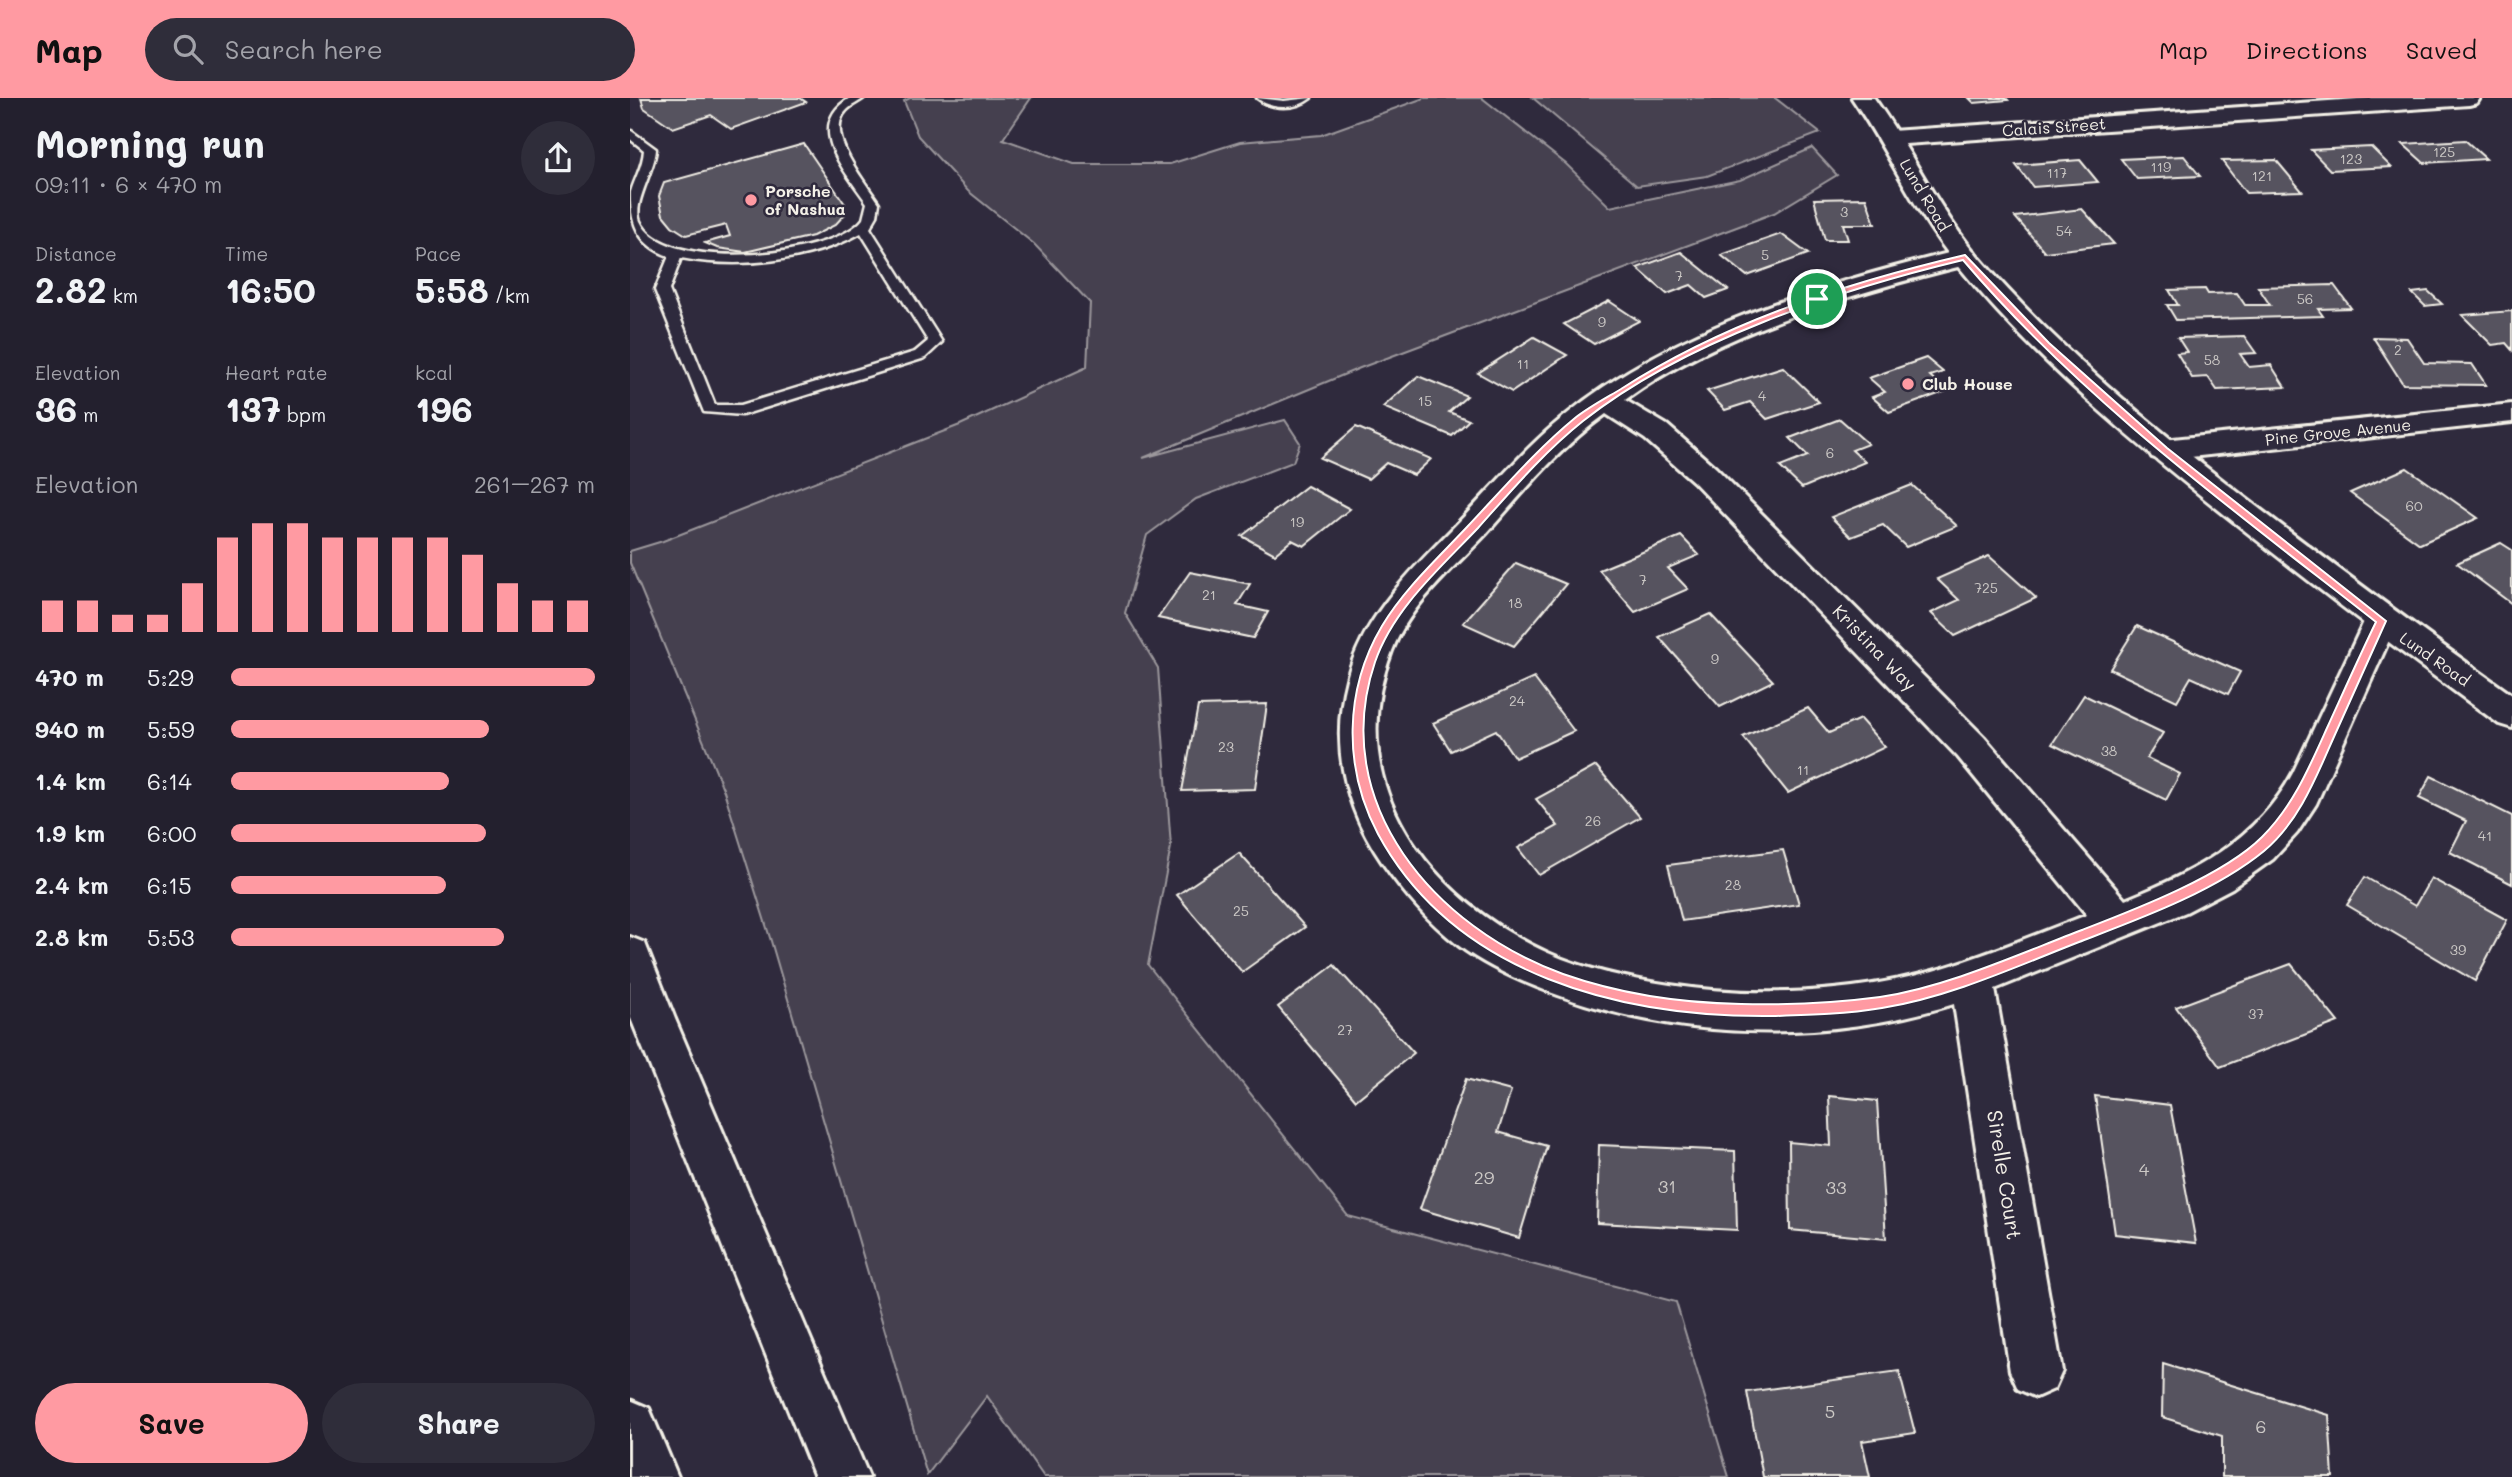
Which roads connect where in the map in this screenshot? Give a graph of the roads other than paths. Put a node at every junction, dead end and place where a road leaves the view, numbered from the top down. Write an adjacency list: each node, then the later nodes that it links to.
1 (858, 98): 9 (lane)
2 (1263, 98): 3 (lane)
3 (1305, 98)
4 (1863, 98): 8 (main road, Lund Road)
5 (2469, 98): 6 (main road, Calais Street)
6 (2440, 99): 8 (main road, Calais Street)
7 (630, 133): 10 (lane)
8 (1891, 138): 11 (main road, Lund Road)
9 (863, 227): 10 (lane); 10 (lane)
10 (676, 253)
11 (1965, 257): 12 (main road); 14 (main road, Lund Road)
12 (1605, 400): 17 (main road, Kristina Way); 19 (main road)
13 (2512, 413): 14 (main road, Pine Grove Avenue)
14 (2164, 450): 15 (main road, Lund Road)
15 (2381, 621): 16 (main road, Lund Road); 17 (main road)
16 (2512, 713)
17 (2118, 922): 19 (main road)
18 (630, 956): 23 (main road)
19 (1972, 978): 20 (main road, Sirelle Court)
20 (2036, 1371)
21 (630, 1427): 22 (main road)
22 (651, 1477)
23 (842, 1477)

